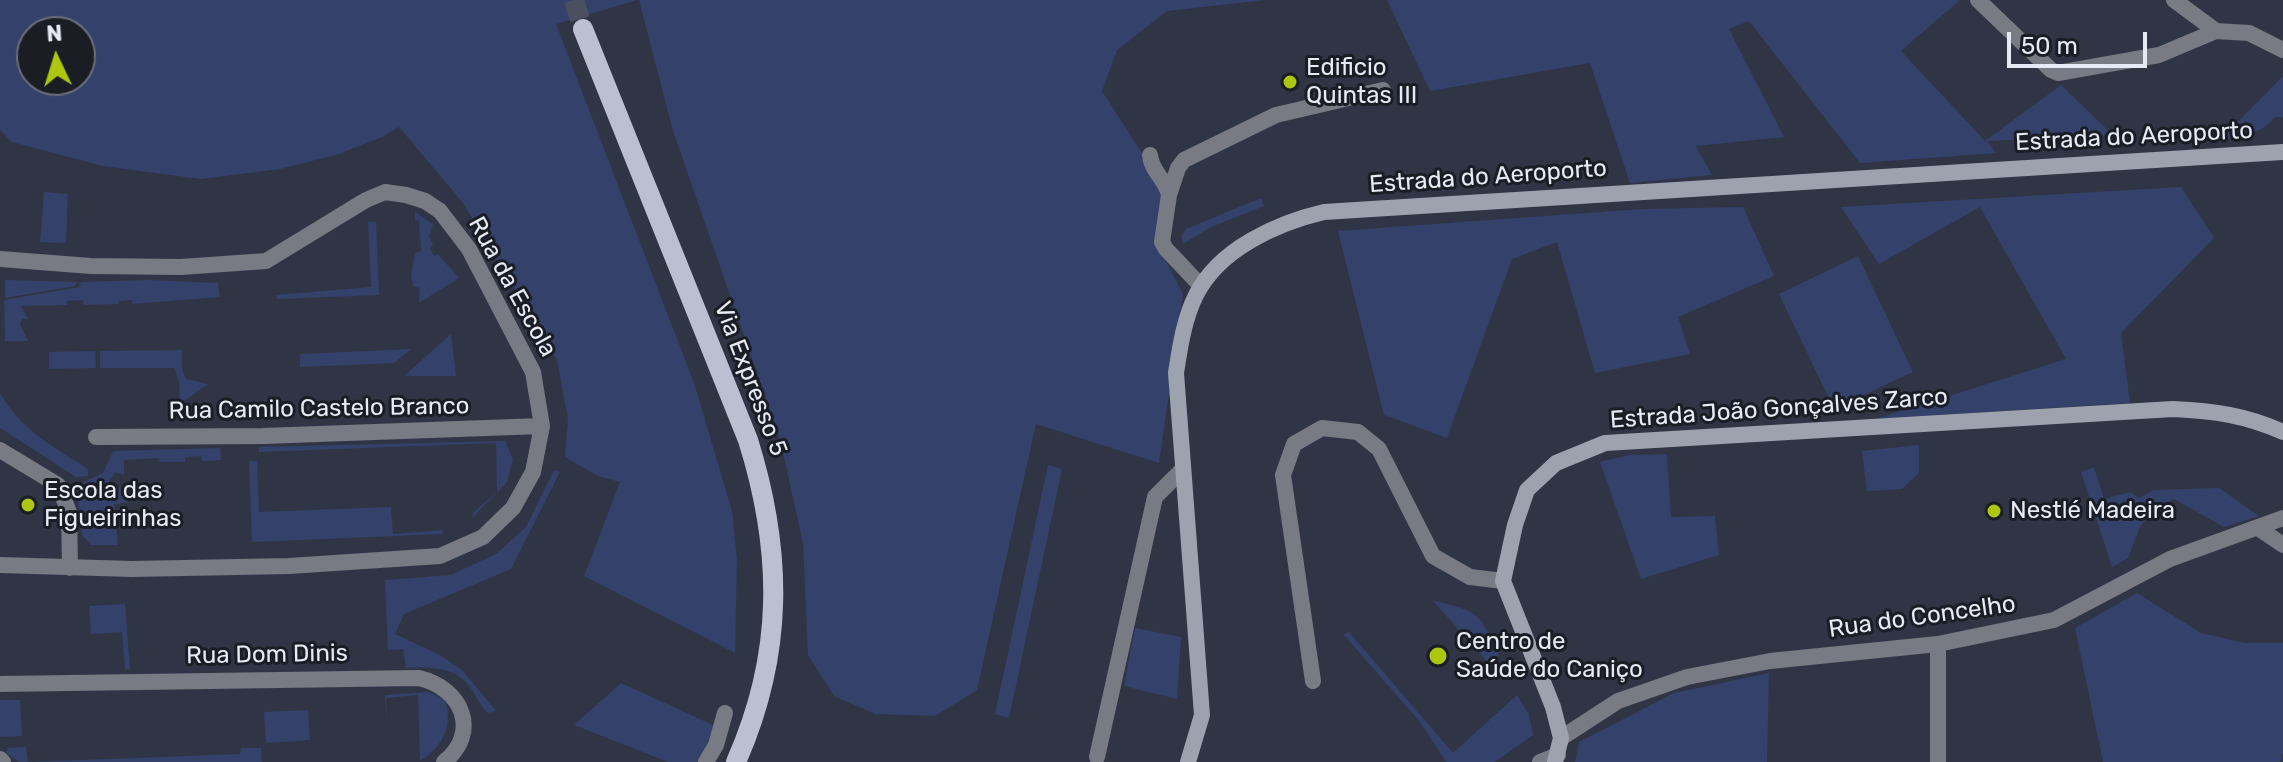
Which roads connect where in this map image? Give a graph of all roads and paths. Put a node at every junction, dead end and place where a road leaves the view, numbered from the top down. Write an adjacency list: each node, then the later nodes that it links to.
1 (1978, 0): 4 (street)
2 (2174, 0): 4 (street)
3 (583, 29): 32 (main road, Via Expresso 5)
4 (2216, 31): 5 (street)
5 (2283, 50)
6 (1383, 90): 9 (street)
7 (2283, 152): 11 (main road, Estrada do Aeroporto)
8 (1150, 155): 9 (street)
9 (1169, 195): 11 (street)
10 (0, 259): 12 (street, Rua da Escola)
11 (1201, 286): 16 (main road, Estrada do Aeroporto)
12 (542, 426): 14 (street, Rua Camilo Castelo Branco); 21 (street, Rua da Escola)
13 (2283, 432): 22 (main road, Estrada João Gonçalves Zarco)
14 (96, 437)
15 (0, 450): 21 (street)
16 (1182, 470): 28 (street); 33 (main road, Estrada do Aeroporto)
17 (2283, 518): 18 (street, Rua do Concelho)
18 (2258, 528): 19 (street); 23 (street, Rua do Concelho)
19 (2283, 545)
20 (0, 565): 21 (street, Rua da Escola)
21 (70, 568)
22 (1503, 581): 24 (street); 27 (main road)
23 (1938, 644): 27 (street, Rua do Concelho); 35 (street)
24 (1313, 681)
25 (0, 684): 30 (street, Rua Dom Dinis)
26 (725, 713): 31 (street)
27 (1561, 738): 29 (main road)
28 (1097, 757)
29 (1556, 758): 34 (street)
30 (444, 762)
31 (706, 762)
32 (736, 762)
33 (1188, 762)
34 (1540, 762)
35 (1938, 762)

